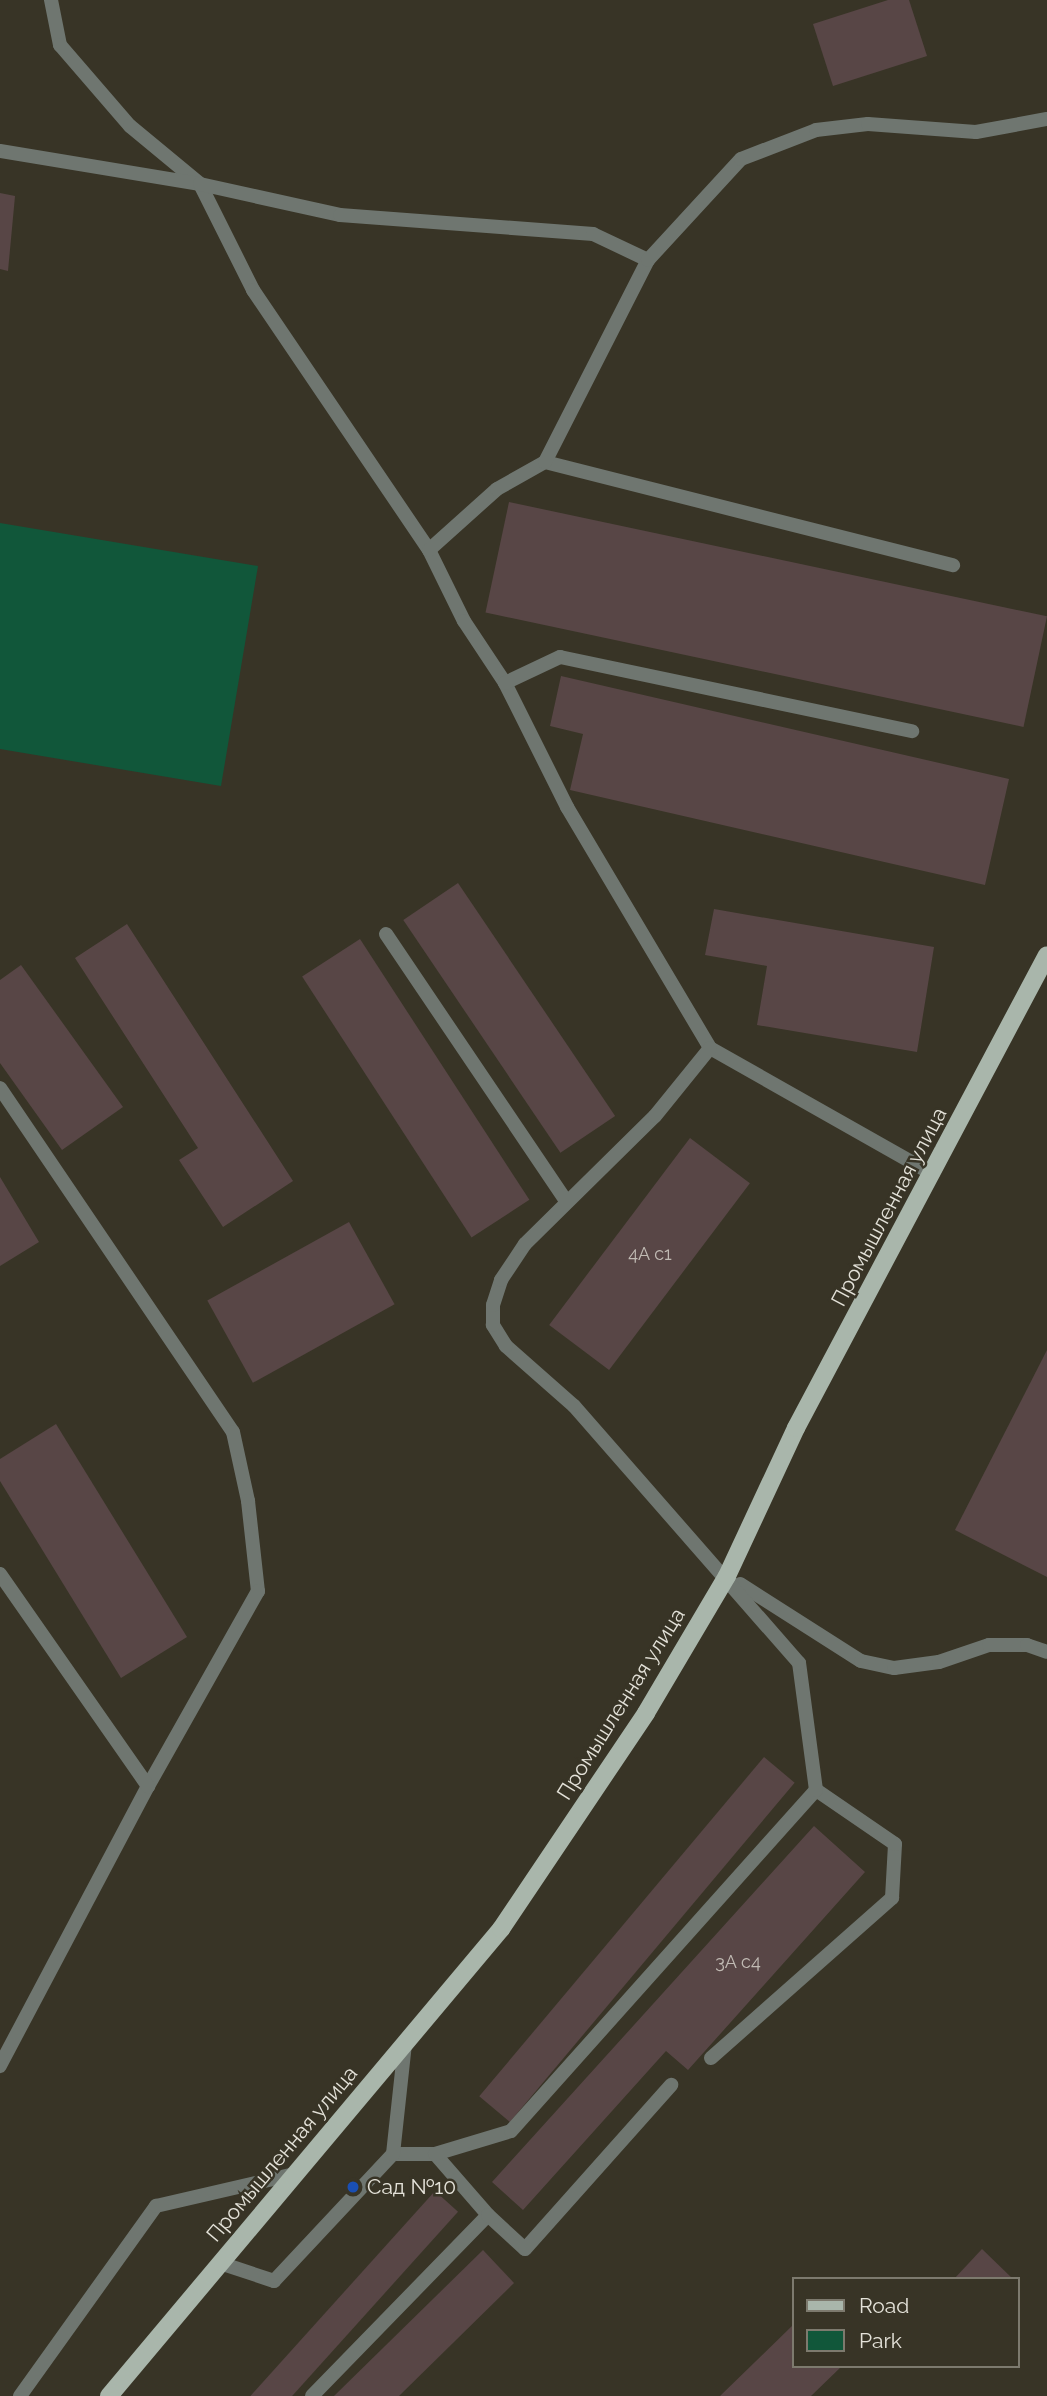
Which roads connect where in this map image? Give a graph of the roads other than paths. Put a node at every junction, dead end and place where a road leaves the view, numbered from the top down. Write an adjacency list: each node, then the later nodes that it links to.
1 (51, 0): 4 (lane)
2 (1047, 119): 5 (lane)
3 (0, 151): 4 (lane)
4 (200, 184): 5 (lane); 7 (lane)
5 (648, 260): 6 (lane)
6 (545, 462): 7 (lane); 8 (lane)
7 (429, 550): 9 (lane)
8 (953, 565)
9 (505, 683): 10 (lane); 13 (lane)
10 (912, 731)
11 (386, 934): 16 (lane)
12 (1047, 955): 15 (main road, Промышленная улица)
13 (710, 1048): 15 (lane); 16 (lane)
14 (0, 1088): 20 (lane)
15 (933, 1174): 18 (main road, Промышленная улица)
16 (568, 1202): 18 (lane)
17 (0, 1574): 20 (lane)
18 (727, 1576): 19 (lane); 21 (lane); 22 (main road, Промышленная улица)
19 (1047, 1653)
20 (148, 1786): 24 (lane)
21 (816, 1790): 23 (lane); 27 (lane)
22 (405, 2044): 26 (lane); 28 (main road, Промышленная улица)
23 (711, 2058)
24 (0, 2066)
25 (671, 2085): 29 (lane)
26 (393, 2154): 27 (lane); 30 (lane)
27 (435, 2154): 29 (lane)
28 (295, 2174): 30 (main road, Промышленная улица); 31 (lane)
29 (488, 2215): 33 (lane)
30 (220, 2263): 32 (main road, Промышленная улица)
31 (20, 2396)
32 (109, 2396)
33 (312, 2396)

